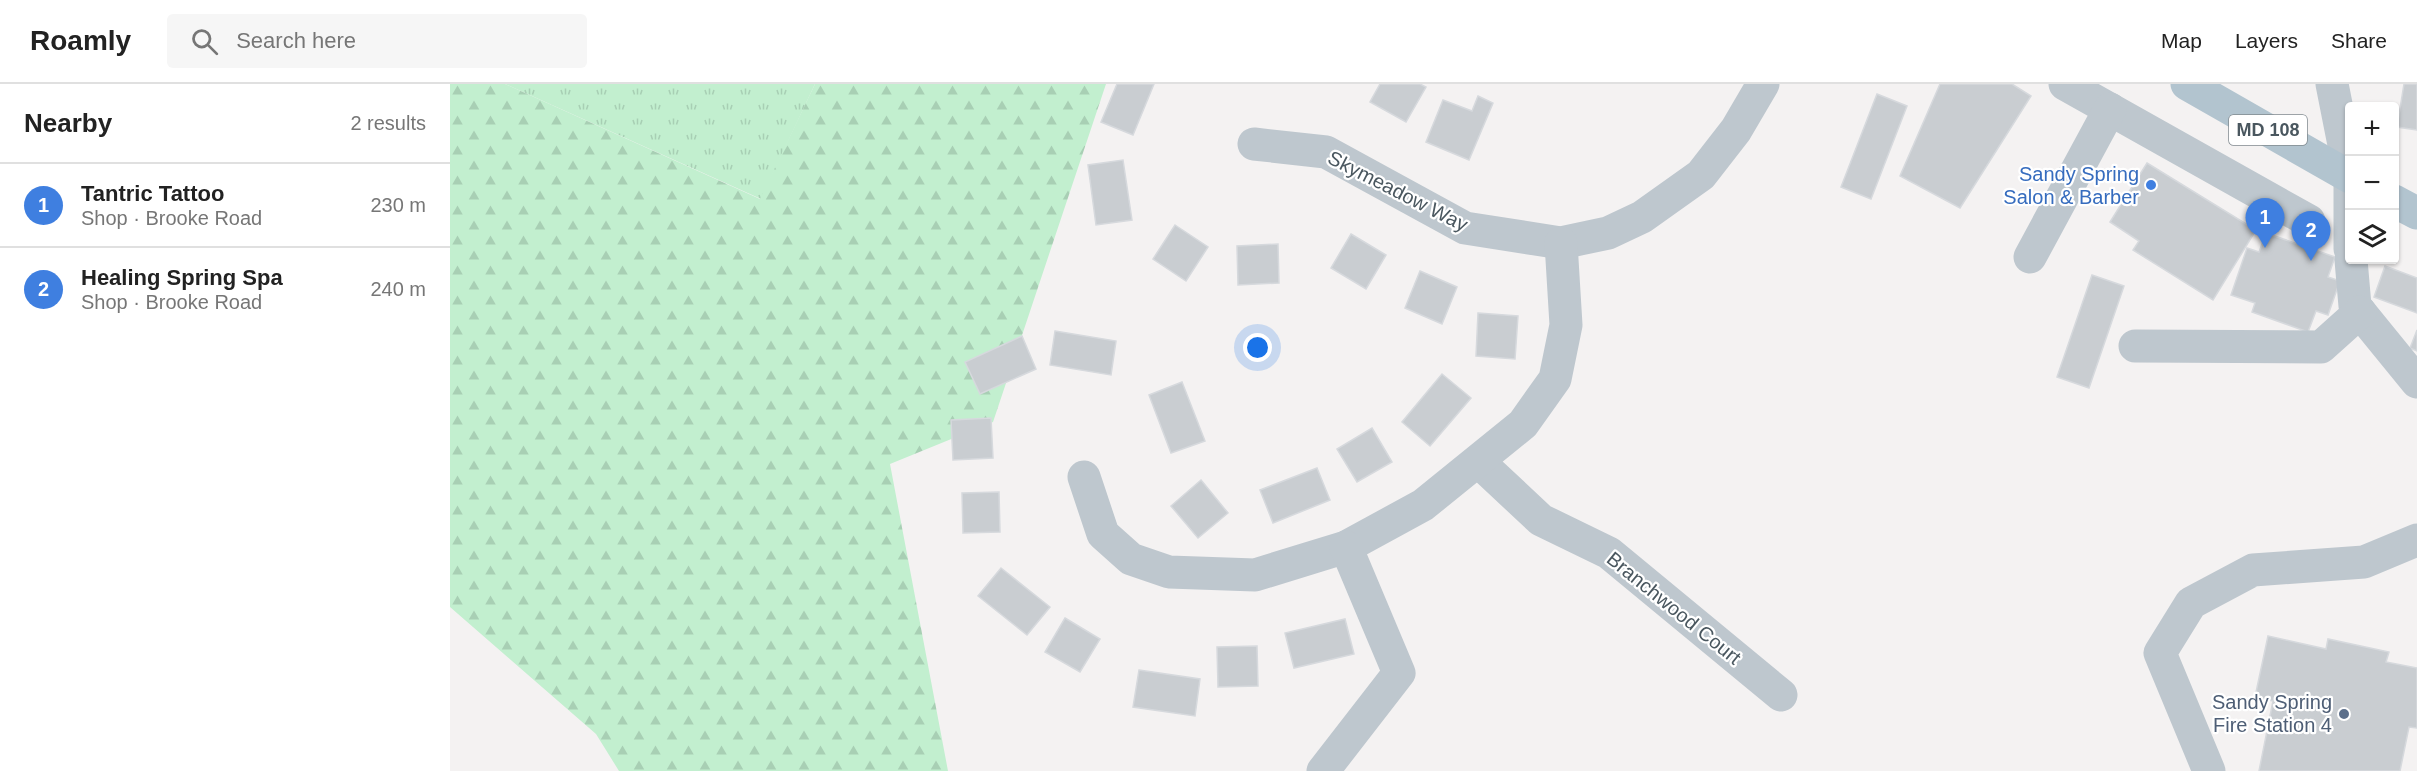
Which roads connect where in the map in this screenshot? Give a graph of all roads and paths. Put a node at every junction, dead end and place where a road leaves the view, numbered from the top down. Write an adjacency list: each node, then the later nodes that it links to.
1 (1763, 84): 12 (street, Skymeadow Way)
2 (2065, 84): 5 (street)
3 (2187, 84): 8 (main road, MD 108)
4 (2332, 84): 7 (street)
5 (2110, 109): 11 (street); 13 (street)
6 (1254, 144): 12 (street, Skymeadow Way)
7 (2345, 156)
8 (2345, 174)
9 (2399, 204): 10 (main road)
10 (2417, 213)
11 (2309, 221)
12 (1562, 243): 18 (street)
13 (2030, 257)
14 (2350, 264): 15 (street)
15 (2360, 312): 16 (street); 17 (street)
16 (2135, 345)
17 (2417, 382)
18 (1479, 462): 21 (street); 22 (street, Branchwood Court)
19 (1084, 477): 21 (street)
20 (2417, 540): 24 (street)
21 (1346, 547): 23 (street)
22 (1781, 695)
23 (1323, 771)
24 (2209, 771)

